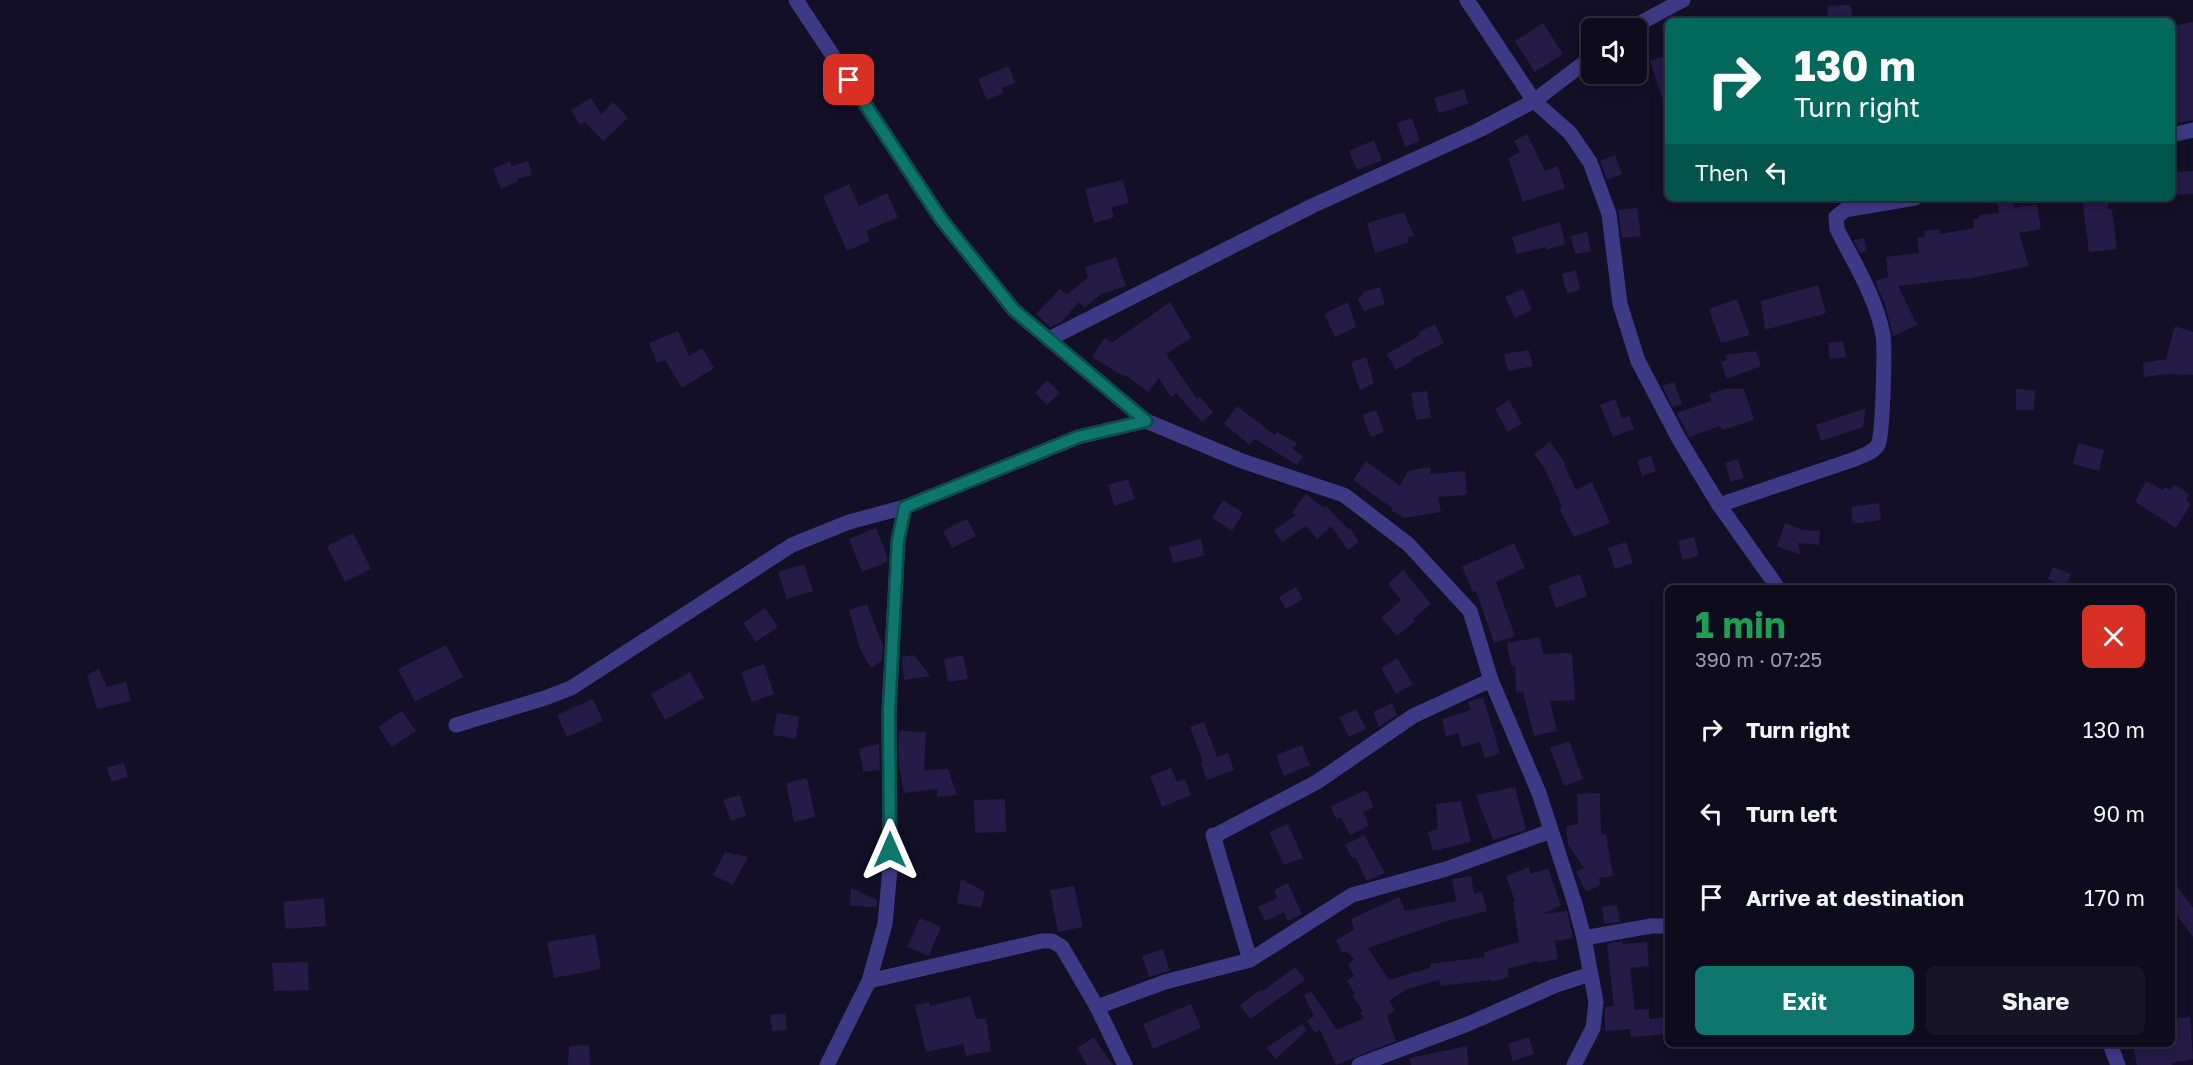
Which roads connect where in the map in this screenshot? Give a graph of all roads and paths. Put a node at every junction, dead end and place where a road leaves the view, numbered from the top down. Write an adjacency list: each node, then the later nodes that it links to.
1 (796, 0): 10 (street)
2 (1467, 0): 6 (street)
3 (1683, 0): 4 (street)
4 (1647, 19)
5 (1581, 66): 6 (street)
6 (1534, 102): 10 (street); 12 (street)
7 (2193, 130): 8 (street)
8 (2175, 134)
9 (1898, 201): 12 (street)
10 (1048, 339): 11 (street)
11 (1146, 421): 13 (street); 15 (street)
12 (1719, 505): 14 (street)
13 (905, 507): 16 (street); 22 (street)
14 (1776, 585)
15 (1491, 680): 17 (street); 20 (street)
16 (456, 725)
17 (1551, 831): 19 (street); 20 (street)
18 (1665, 926): 19 (street)
19 (1584, 938): 21 (street)
20 (1250, 960): 23 (street)
21 (1590, 974): 25 (street); 28 (street)
22 (869, 981): 23 (street); 26 (street)
23 (1097, 1007): 27 (street)
24 (2111, 1047): 29 (street)
25 (1574, 1064)
26 (827, 1065)
27 (1125, 1065)
28 (1359, 1065)
29 (2118, 1065)

